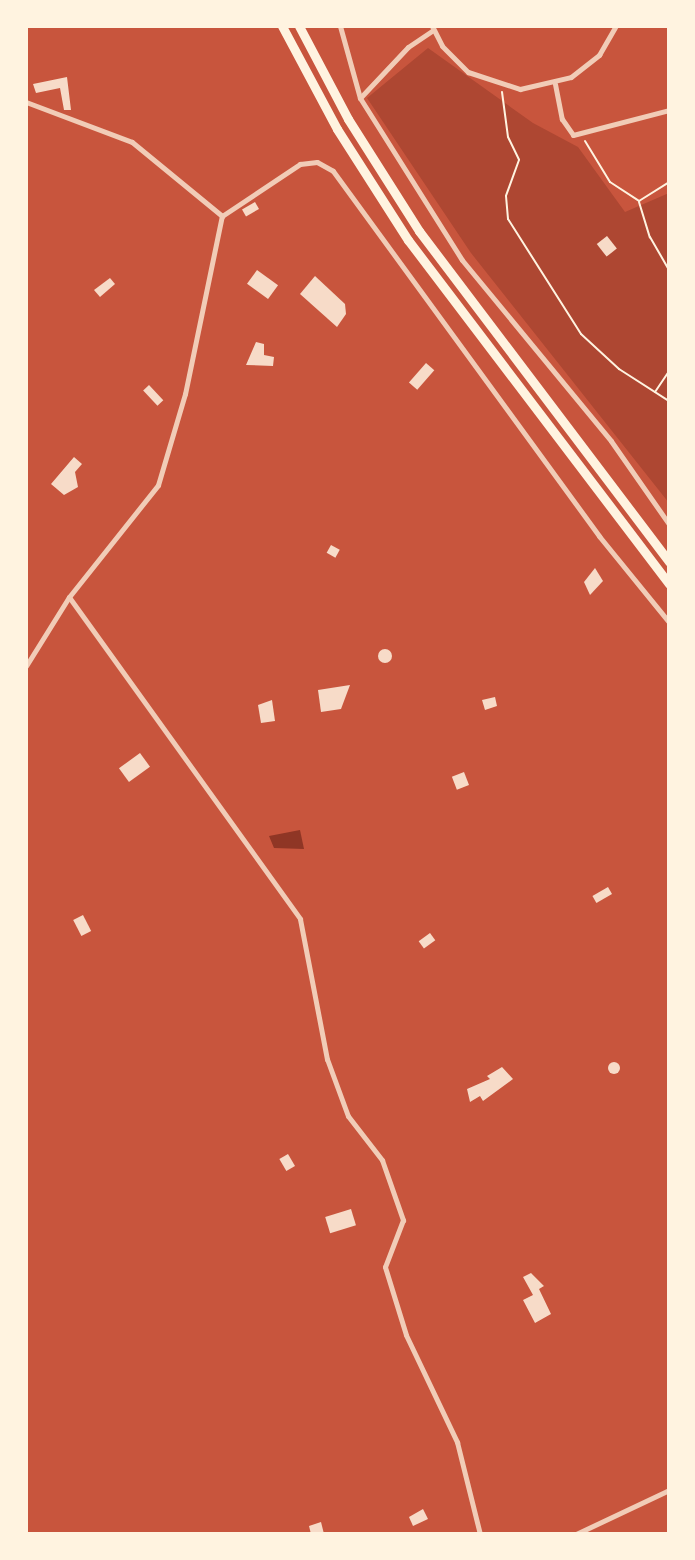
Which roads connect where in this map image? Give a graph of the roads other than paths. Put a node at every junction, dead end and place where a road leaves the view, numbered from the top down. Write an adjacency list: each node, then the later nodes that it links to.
1 (282, 26): 13 (highway)
2 (301, 26): 12 (highway)
3 (340, 26): 7 (street)
4 (616, 26): 6 (street)
5 (432, 28): 6 (street); 7 (street)
6 (555, 84): 9 (street)
7 (360, 98): 11 (street)
8 (26, 102): 10 (street)
9 (669, 110)
10 (222, 216): 14 (street); 15 (street)
11 (669, 524)
12 (669, 562)
13 (669, 584)
14 (69, 597): 16 (street); 18 (street)
15 (669, 622)
16 (26, 666)
17 (669, 1490): 19 (street)
18 (480, 1534)
19 (576, 1534)

